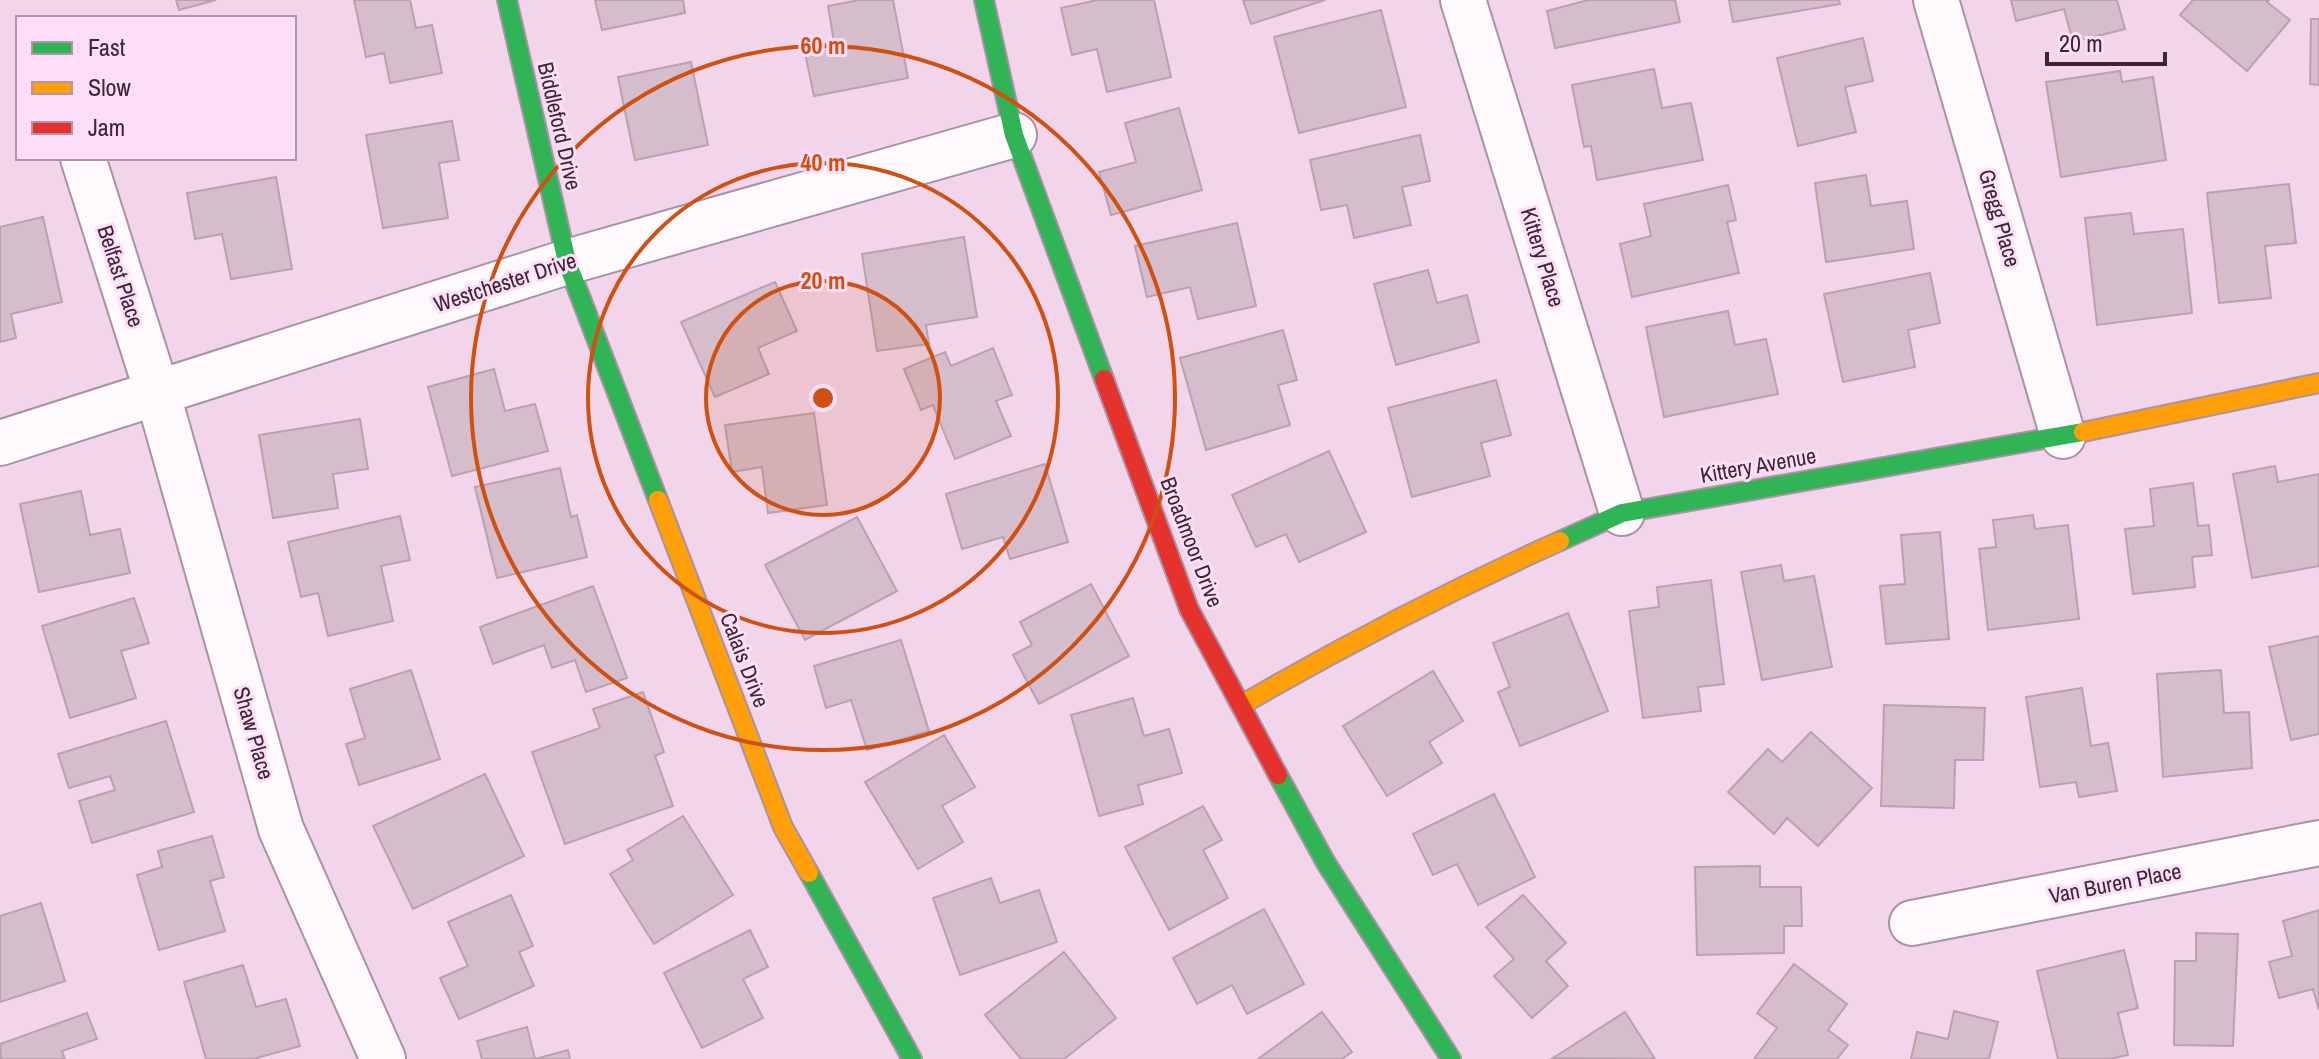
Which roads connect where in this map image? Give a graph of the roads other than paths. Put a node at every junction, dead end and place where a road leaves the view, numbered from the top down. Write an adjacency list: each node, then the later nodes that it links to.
1 (507, 0): 7 (street, Biddleford Drive)
2 (984, 0): 5 (street, Broadmoor Drive)
3 (1463, 0): 12 (street, Kittery Place)
4 (1936, 0): 10 (street, Gregg Place)
5 (1014, 135): 7 (street, Westchester Drive); 13 (street, Broadmoor Drive)
6 (84, 160): 9 (street, Belfast Place)
7 (567, 262): 9 (street, Westchester Drive); 17 (street, Calais Drive)
8 (2319, 383): 10 (street, Kittery Avenue)
9 (158, 395): 11 (street, Westchester Drive); 16 (street, Shaw Place)
10 (2063, 436): 12 (street, Kittery Avenue)
11 (0, 443)
12 (1622, 513): 13 (street, Kittery Avenue)
13 (1243, 704): 18 (street, Broadmoor Drive)
14 (2319, 843): 15 (street, Van Buren Place)
15 (1912, 923)
16 (383, 1059)
17 (912, 1059)
18 (1451, 1059)

